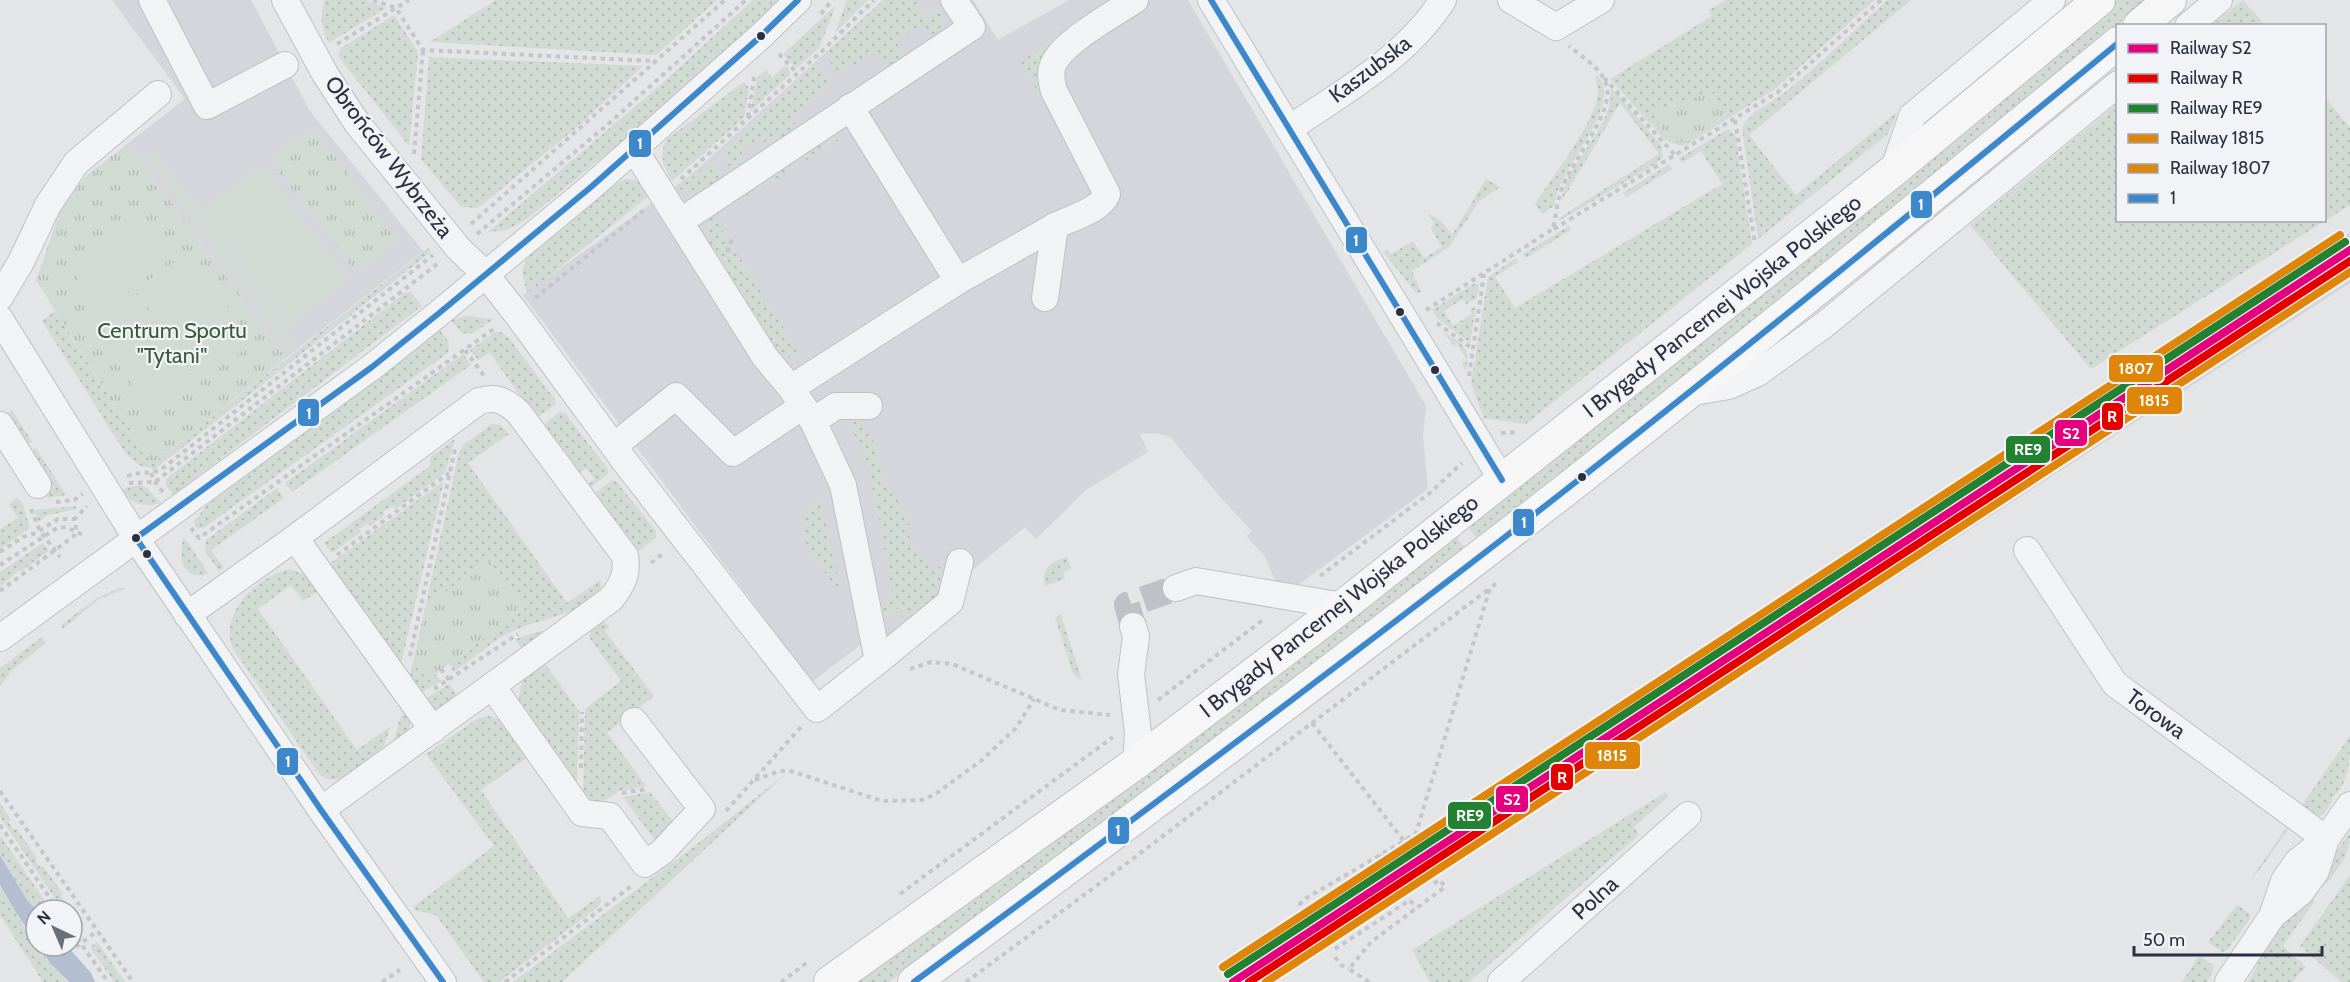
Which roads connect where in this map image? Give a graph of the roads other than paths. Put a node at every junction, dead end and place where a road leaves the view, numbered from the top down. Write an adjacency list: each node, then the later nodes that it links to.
1 (152, 0): 17 (street)
2 (285, 0): 26 (street, Obrońców Wybrzeża)
3 (798, 0): 22 (street)
4 (954, 0): 20 (street)
5 (1135, 0): 25 (street)
6 (1210, 0): 21 (street)
7 (1443, 0): 21 (street, Kaszubska)
8 (1511, 0): 9 (street)
9 (1601, 0)
10 (2052, 0): 23 (street)
11 (2099, 0): 23 (main road, I Brygady Pancernej Wojska Polskiego)
12 (2170, 0): 14 (main road)
13 (2219, 0): 15 (street)
14 (2141, 24)
15 (2190, 24)
16 (2116, 45): 31 (main road, I Brygady Pancernej Wojska Polskiego)
17 (285, 65)
18 (2116, 86): 31 (street, I Brygady Pancernej Wojska Polskiego)
19 (158, 94): 28 (street)
20 (850, 106): 24 (street); 27 (street)
21 (1289, 129): 36 (street)
22 (634, 149): 24 (street); 26 (street)
23 (1893, 171): 36 (main road, I Brygady Pancernej Wojska Polskiego)
24 (681, 221): 32 (street)
25 (1055, 226): 27 (street); 29 (street)
26 (486, 275): 35 (street, Obrońców Wybrzeża); 38 (street)
27 (958, 281): 32 (street)
28 (0, 297)
29 (1045, 298)
30 (0, 319): 38 (street)
31 (1688, 393): 58 (main road, I Brygady Pancernej Wojska Polskiego)
32 (802, 405): 33 (street); 35 (street); 47 (street)
33 (869, 406)
34 (0, 424): 37 (street)
35 (614, 446): 47 (street, Obrońców Wybrzeża)
36 (1502, 480): 43 (main road, I Brygady Pancernej Wojska Polskiego)
37 (38, 485)
38 (136, 538): 44 (street); 46 (street)
39 (295, 538): 44 (street); 48 (street); 50 (street)
40 (2027, 550): 55 (street, Torowa)
41 (960, 562): 47 (street)
42 (1176, 588): 43 (street)
43 (1343, 606): 51 (main road, I Brygady Pancernej Wojska Polskiego)
44 (187, 615): 53 (street)
45 (1133, 626): 51 (street)
46 (0, 638)
47 (878, 660)
48 (492, 686): 49 (street); 50 (street)
49 (634, 721)
50 (433, 730): 53 (street)
51 (1136, 763): 56 (main road, I Brygady Pancernej Wojska Polskiego)
52 (2350, 805): 55 (street)
53 (321, 810): 57 (street)
54 (1688, 814): 59 (street, Polna)
55 (2326, 839): 60 (street)
56 (820, 971)
57 (443, 982)
58 (914, 982)
59 (1501, 982)
60 (2228, 982)

